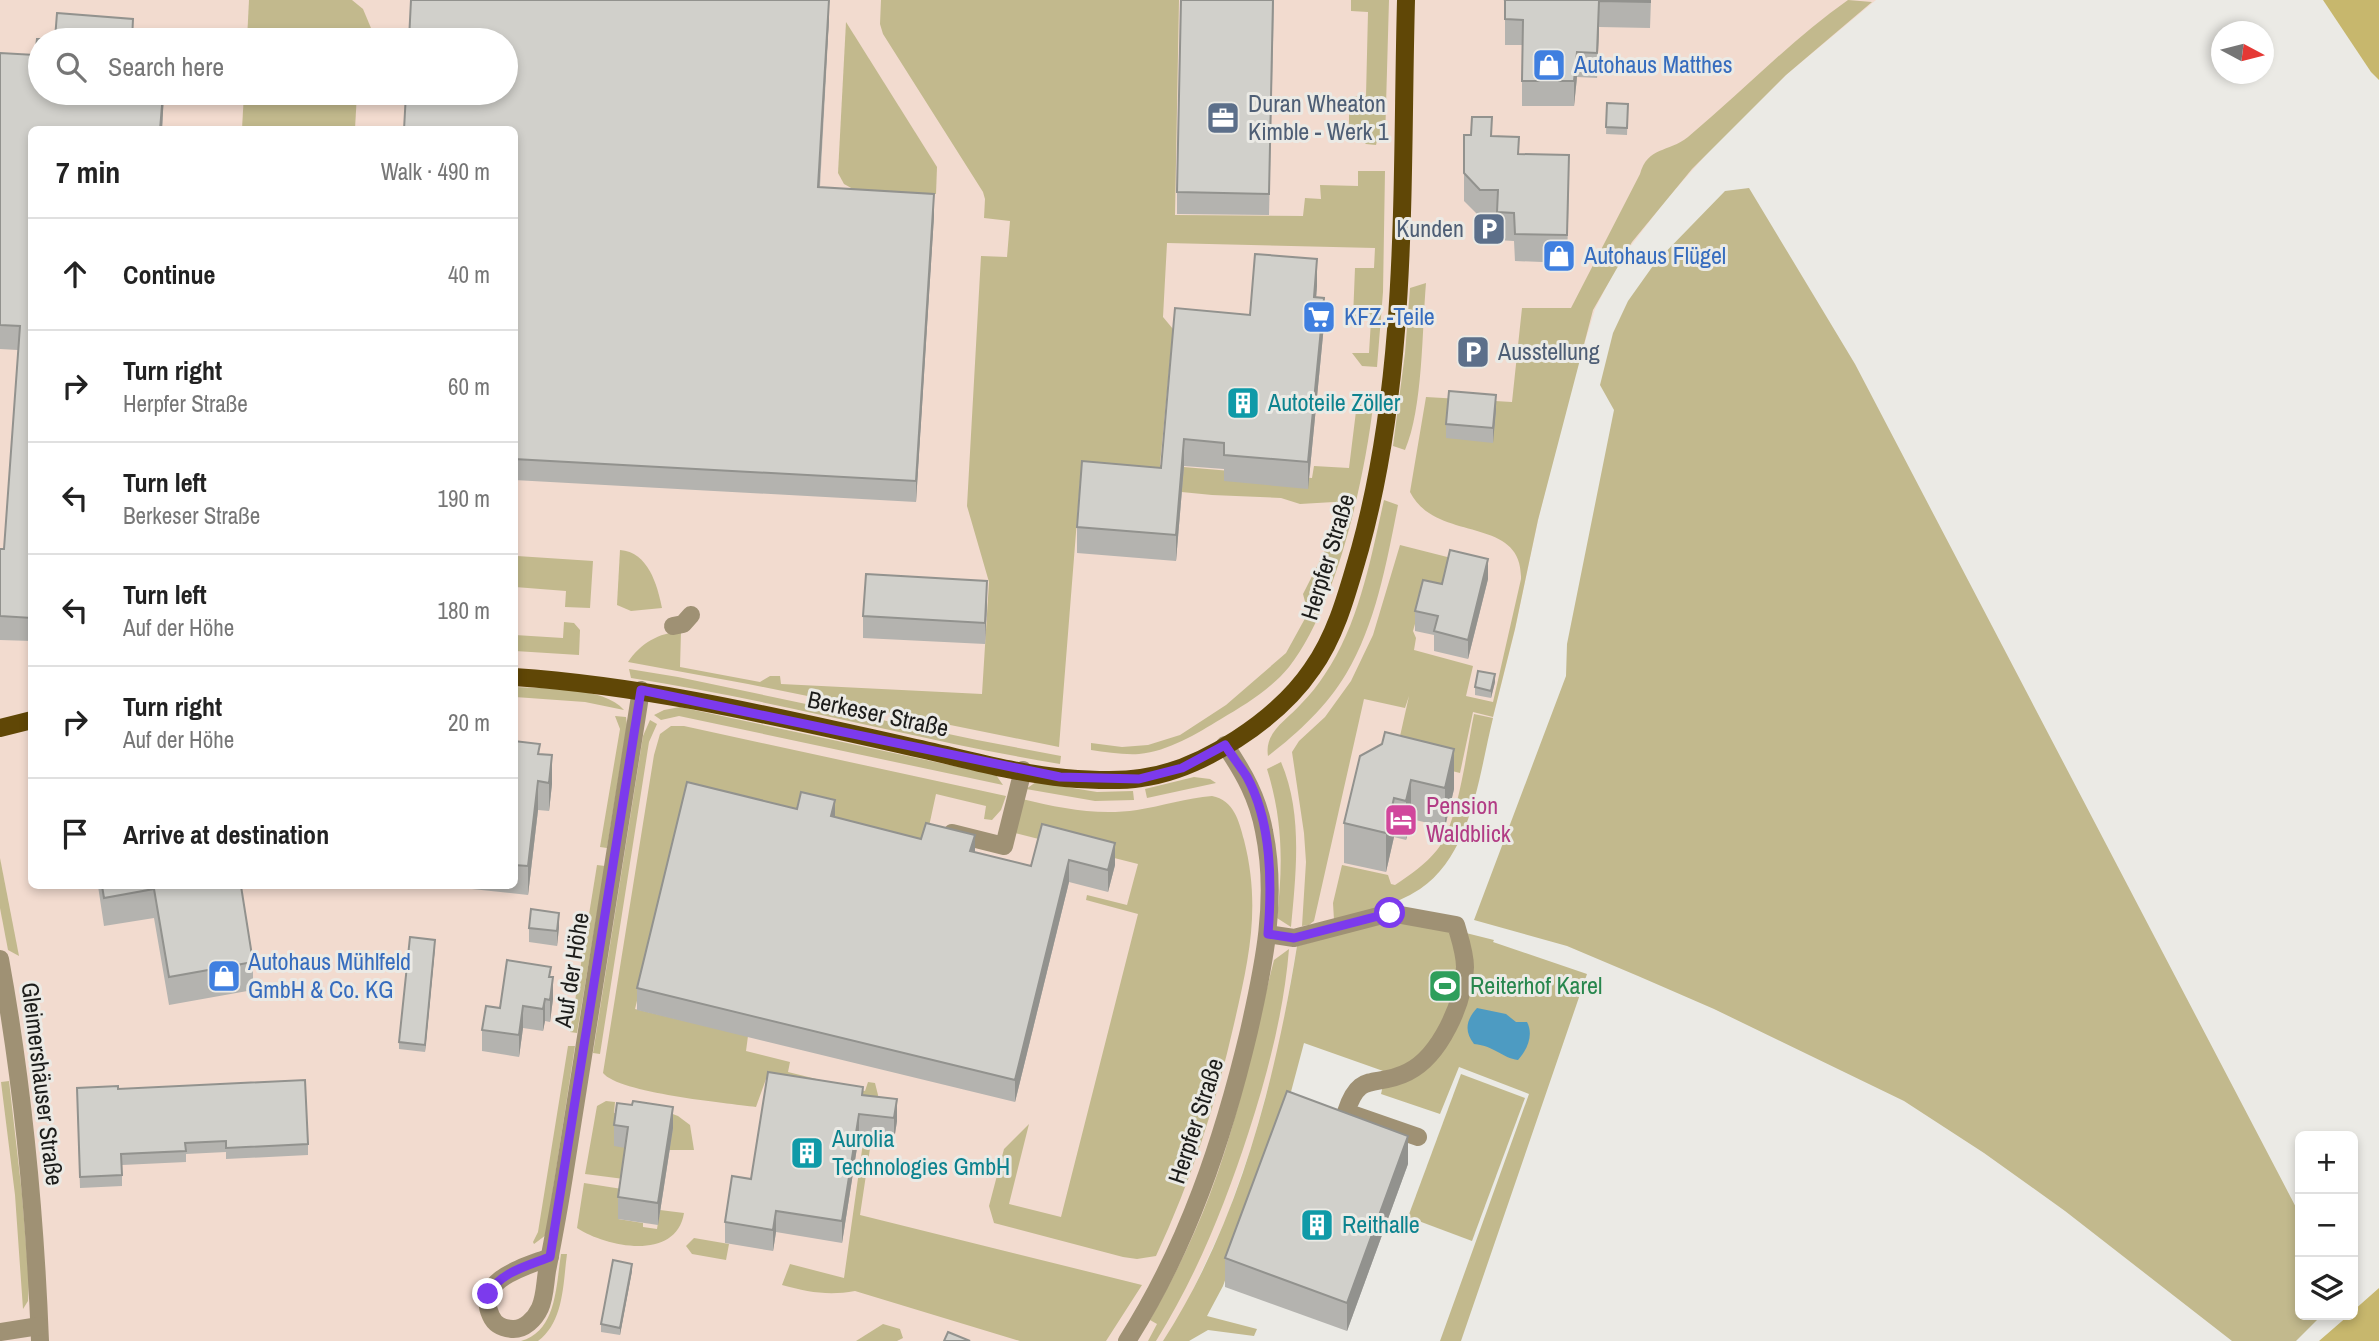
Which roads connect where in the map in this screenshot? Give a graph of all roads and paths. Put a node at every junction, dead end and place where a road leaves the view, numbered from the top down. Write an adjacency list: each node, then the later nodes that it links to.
1 (1406, 0): 8 (main road, Herpfer Straße)
2 (691, 615): 3 (street)
3 (673, 626)
4 (518, 677): 5 (main road, Berkeser Straße)
5 (641, 690): 9 (main road, Berkeser Straße); 15 (street, Auf der Höhe)
6 (28, 721): 7 (main road)
7 (0, 728)
8 (1225, 745): 9 (main road, Berkeser Straße); 11 (street, Herpfer Straße)
9 (1023, 770): 10 (street)
10 (938, 830)
11 (1268, 934): 14 (street); 18 (street, Herpfer Straße)
12 (0, 959): 13 (street, Gleimershäuser Straße)
13 (4, 1012): 17 (street, Gleimershäuser Straße)
14 (1418, 1137)
15 (550, 1257)
16 (0, 1332): 17 (street)
17 (39, 1333)
18 (1126, 1341)

